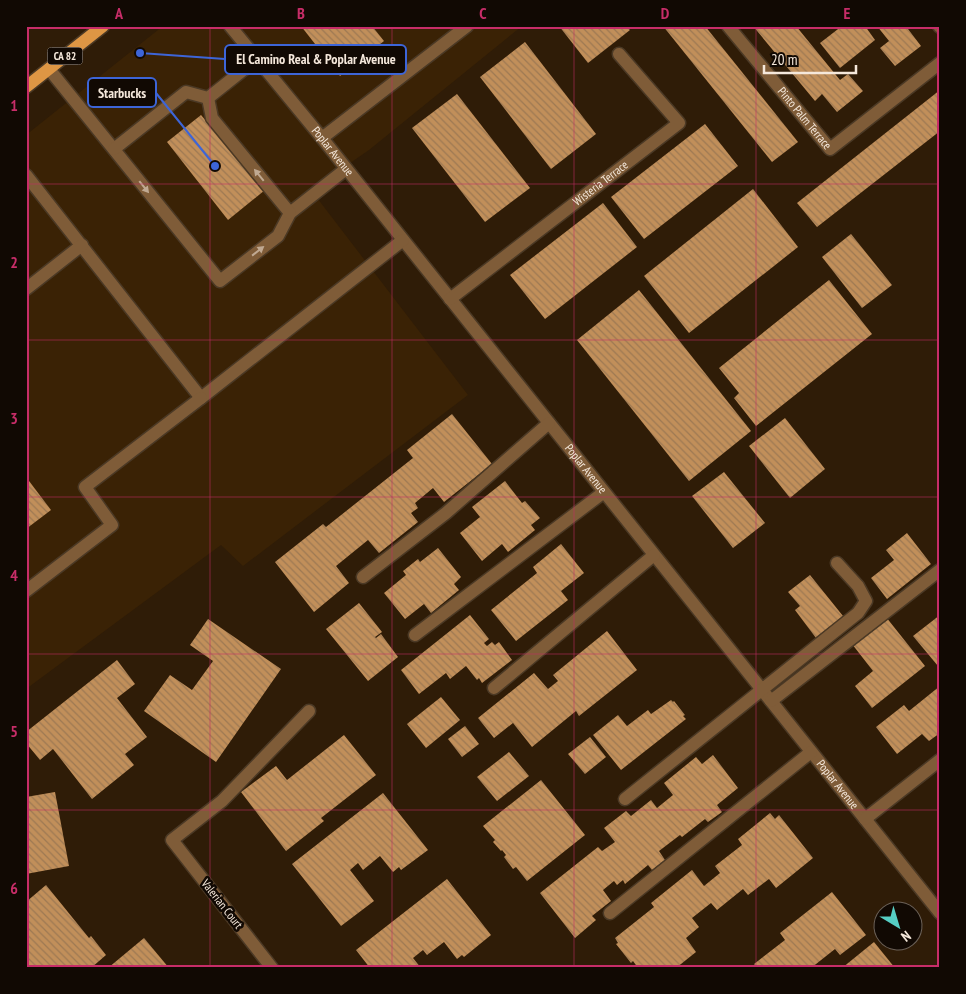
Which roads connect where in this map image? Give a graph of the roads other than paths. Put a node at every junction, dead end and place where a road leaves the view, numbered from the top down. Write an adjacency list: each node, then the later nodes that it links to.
1 (103, 26): 8 (main road, CA 82)
2 (230, 26): 6 (street, Poplar Avenue)
3 (467, 26): 11 (street)
4 (728, 26): 7 (street, Pinto Palm Terrace)
5 (619, 54): 19 (street, Wisteria Terrace)
6 (257, 59): 10 (street); 11 (street, Poplar Avenue)
7 (940, 63)
8 (49, 68): 9 (main road, CA 82); 12 (street)
9 (26, 87)
10 (208, 98): 12 (street); 15 (street, one-way to 10)
11 (322, 138): 13 (street, Poplar Avenue)
12 (114, 149): 15 (street, one-way to 15)
13 (346, 169): 15 (street); 16 (street, Poplar Avenue)
14 (26, 175): 17 (street)
15 (290, 213)
16 (403, 240): 19 (street, Poplar Avenue); 20 (street)
17 (82, 246): 18 (street); 20 (street)
18 (26, 288)
19 (450, 299): 21 (street, Poplar Avenue)
20 (201, 398): 27 (street)
21 (549, 423): 22 (street, Poplar Avenue); 26 (street)
22 (604, 492): 23 (street, Poplar Avenue); 28 (street)
23 (654, 555): 29 (street); 30 (street, Poplar Avenue)
24 (837, 563): 30 (street)
25 (940, 570): 31 (street)
26 (363, 577)
27 (26, 591)
28 (415, 636)
29 (494, 688)
30 (762, 690): 31 (street, Poplar Avenue); 35 (street)
31 (771, 701): 33 (street, Poplar Avenue)
32 (309, 712): 39 (street, Valerian Court)
33 (812, 752): 36 (street, Poplar Avenue); 37 (street)
34 (940, 760): 36 (street)
35 (625, 799)
36 (865, 819): 38 (street, Poplar Avenue)
37 (610, 913)
38 (940, 913)
39 (272, 968)

